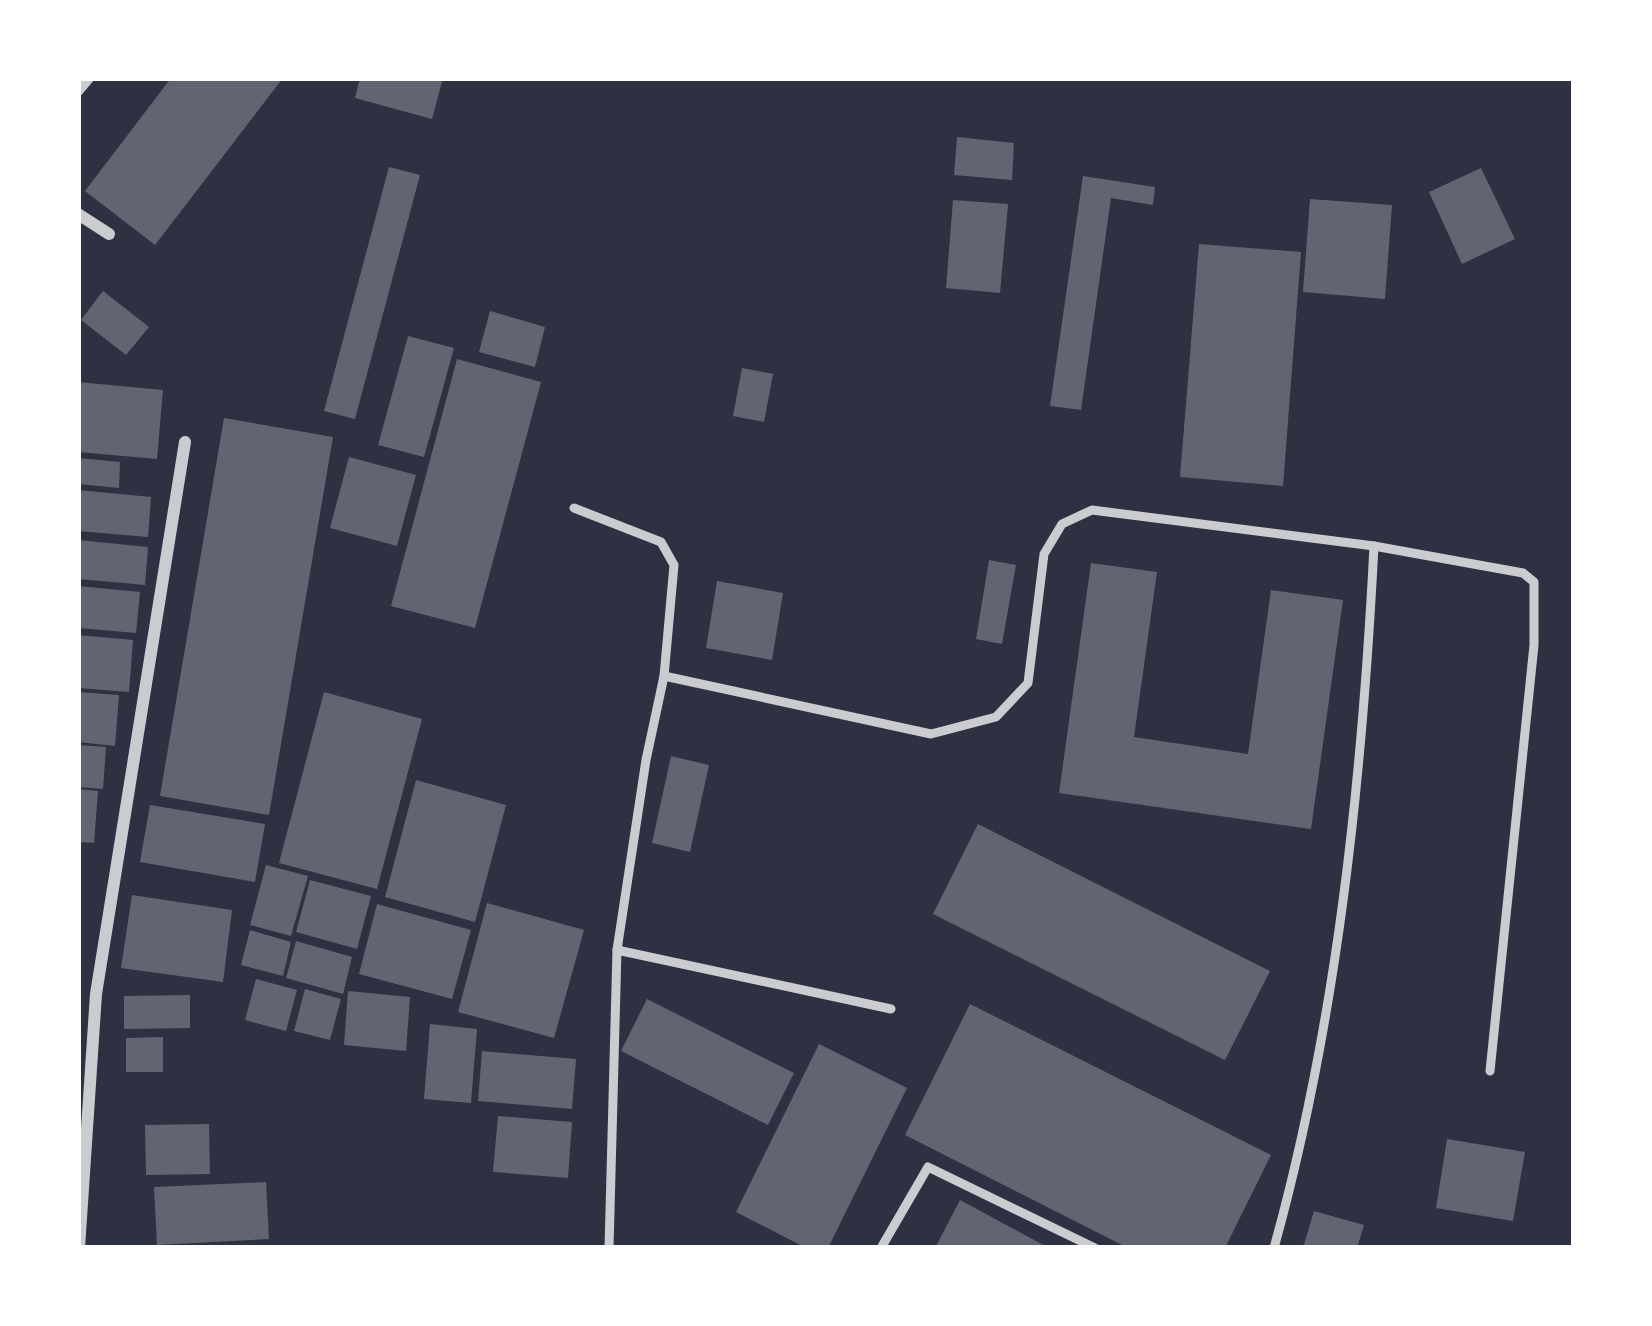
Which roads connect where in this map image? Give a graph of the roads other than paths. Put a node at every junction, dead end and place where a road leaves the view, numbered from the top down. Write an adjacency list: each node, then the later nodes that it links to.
1 (88, 78): 2 (street)
2 (78, 90)
3 (78, 214): 4 (street)
4 (109, 233)
5 (185, 442): 12 (street)
6 (574, 508): 8 (lane)
7 (1374, 546): 8 (lane); 11 (lane); 16 (lane)
8 (664, 676): 9 (lane)
9 (617, 950): 10 (lane); 13 (lane)
10 (891, 1009)
11 (1490, 1071)
12 (79, 1248)
13 (609, 1248)
14 (881, 1248): 15 (lane)
15 (1095, 1248)
16 (1274, 1248)

